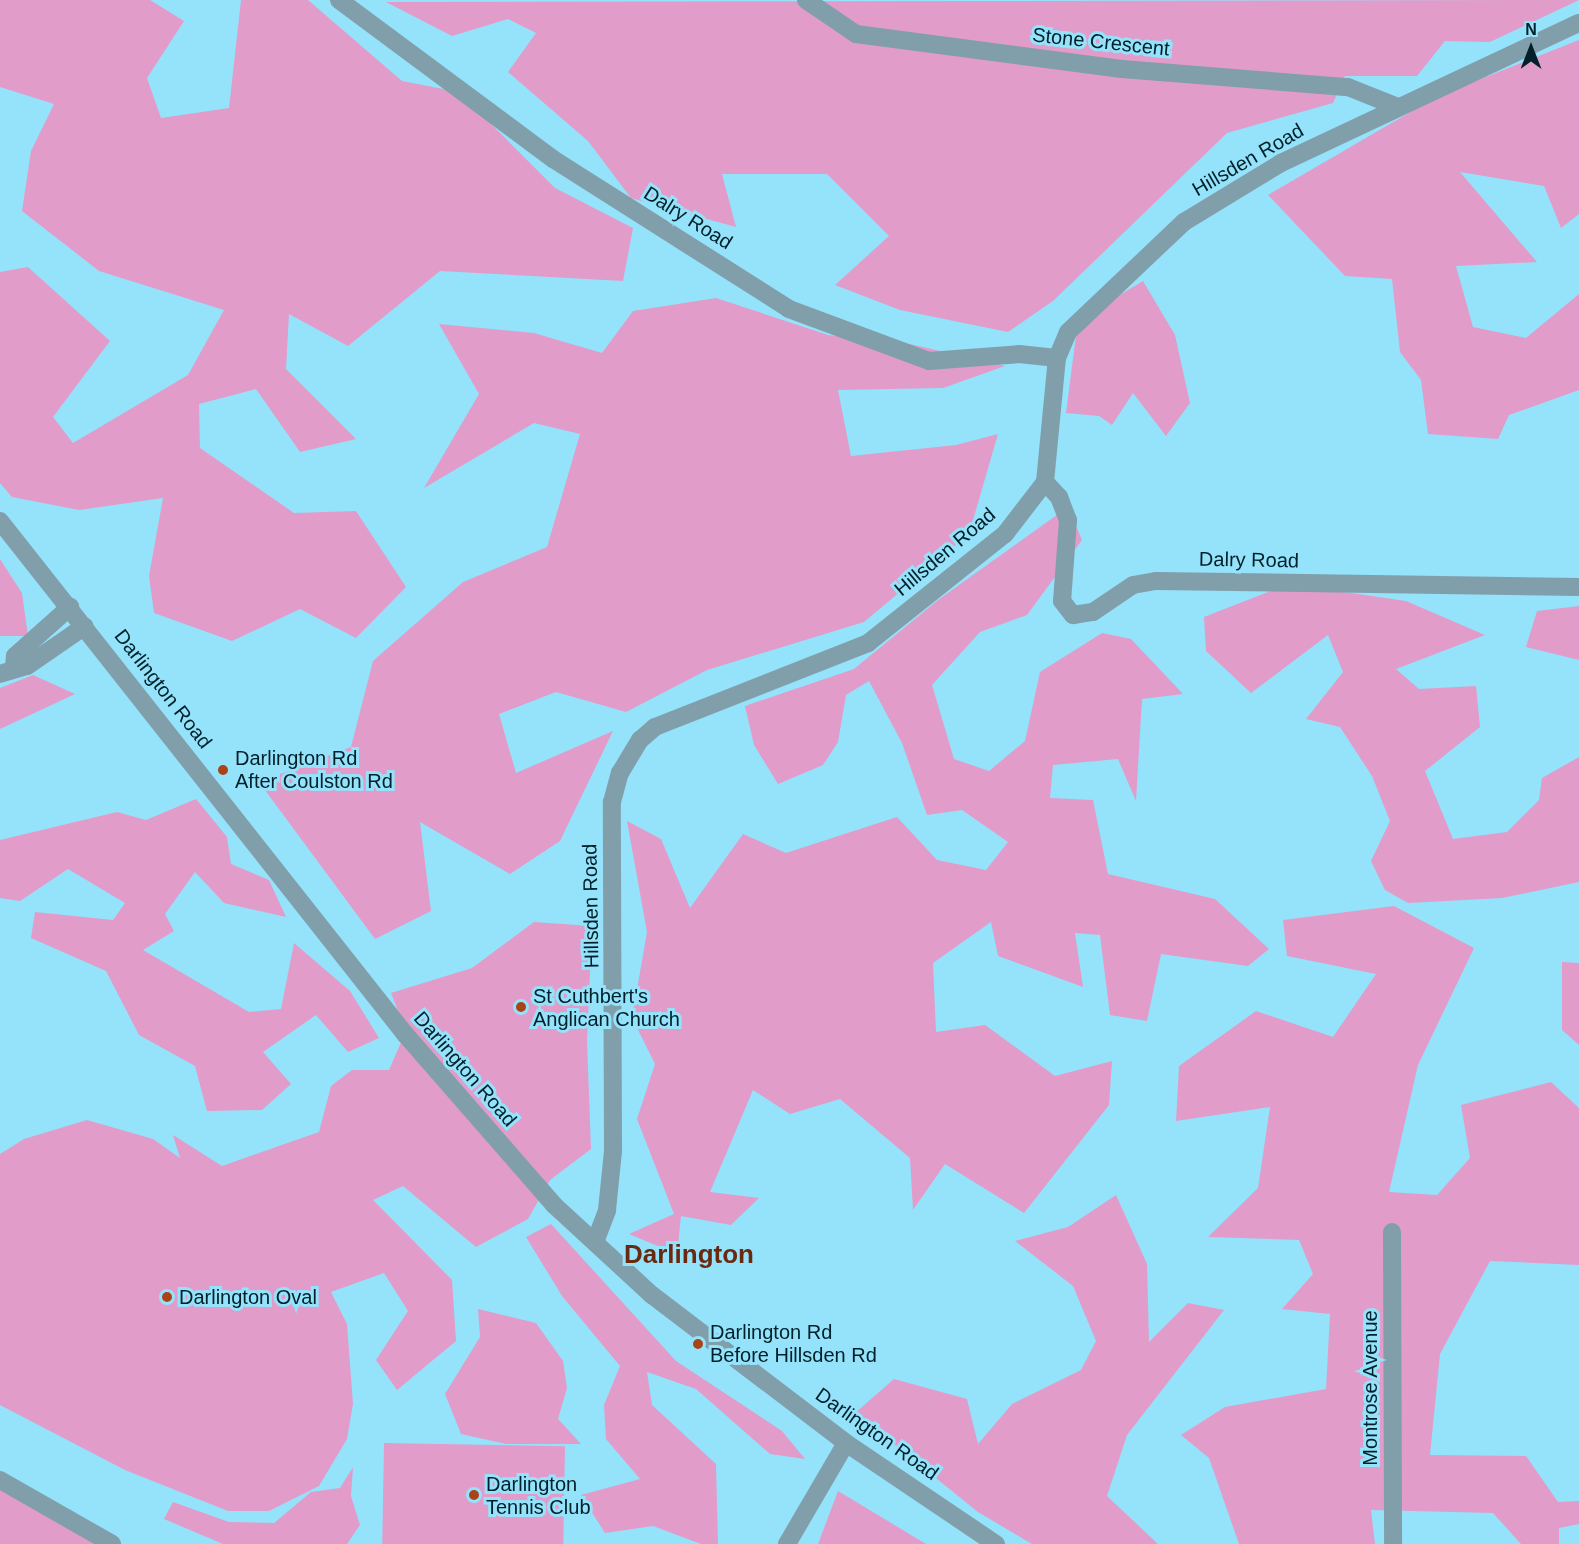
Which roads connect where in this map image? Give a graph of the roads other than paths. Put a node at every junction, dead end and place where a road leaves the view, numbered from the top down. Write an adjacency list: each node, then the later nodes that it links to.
1 (339, 0): 5 (street, Dalry Road)
2 (806, 0): 4 (street, Stone Crescent)
3 (1579, 22): 4 (street, Hillsden Road)
4 (1398, 107): 5 (street, Hillsden Road)
5 (1058, 358): 6 (street, Hillsden Road)
6 (1045, 482): 8 (street, Dalry Road); 13 (street, Hillsden Road)
7 (0, 521): 9 (street, Darlington Road)
8 (1579, 587)
9 (70, 607): 10 (street, Darlington Road); 11 (street)
10 (85, 626): 11 (street); 13 (street, Darlington Road)
11 (7, 671)
12 (1392, 1232): 19 (street, Montrose Avenue)
13 (595, 1242): 14 (street, Darlington Road)
14 (846, 1443): 17 (street); 18 (street, Darlington Road)
15 (0, 1480): 16 (street)
16 (112, 1544)
17 (787, 1544)
18 (996, 1544)
19 (1393, 1544)

